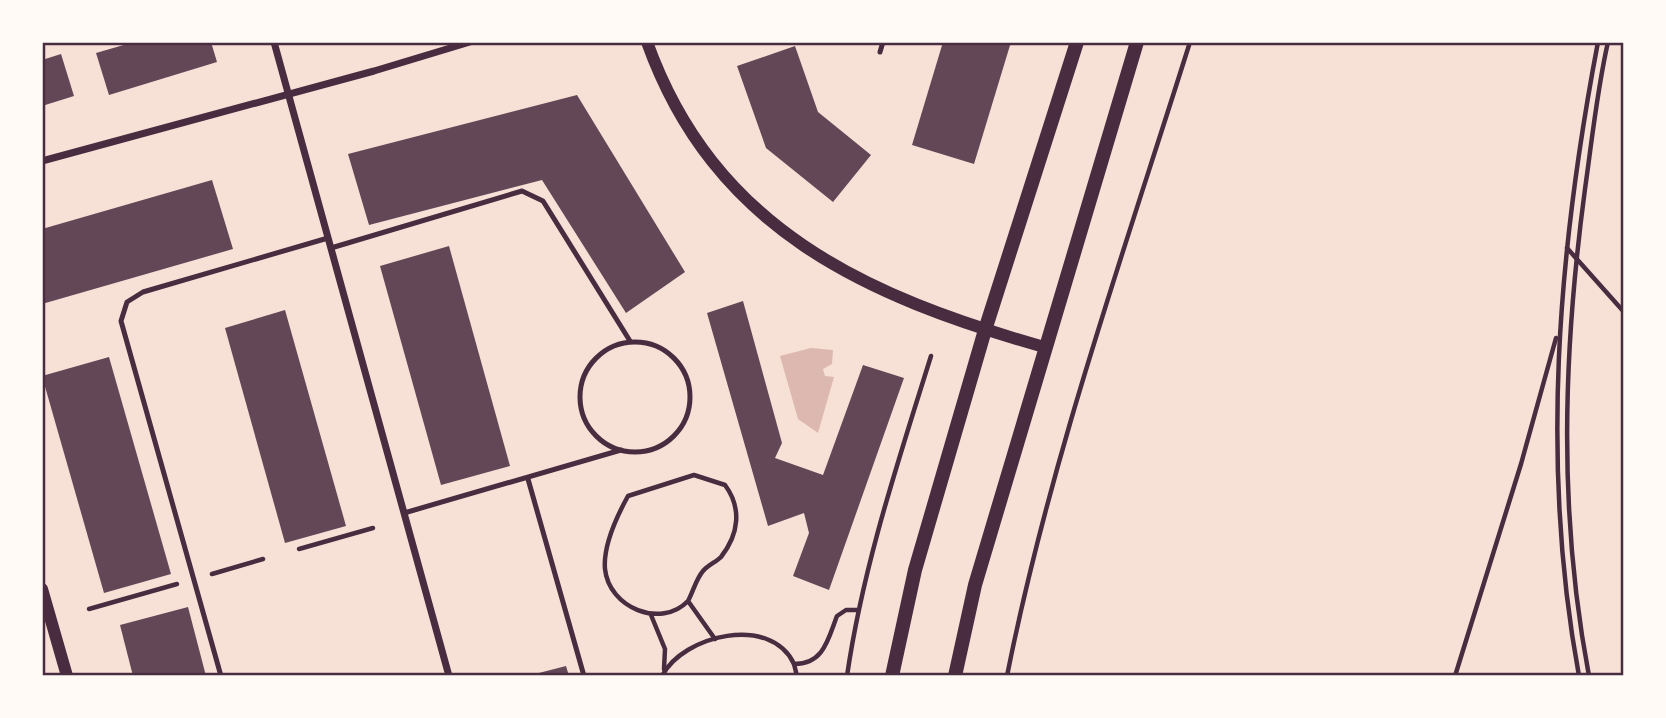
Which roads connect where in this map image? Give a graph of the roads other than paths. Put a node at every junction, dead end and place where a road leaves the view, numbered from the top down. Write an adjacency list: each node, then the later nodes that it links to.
1 (274, 42): 8 (street)
2 (470, 42): 8 (street)
3 (646, 42): 12 (street)
4 (883, 42): 7 (lane)
5 (1077, 42): 12 (main road)
6 (1137, 42): 14 (main road)
7 (880, 52)
8 (289, 94): 9 (street); 10 (street)
9 (42, 161)
10 (328, 238): 11 (street); 20 (lane)
11 (331, 247): 13 (lane); 17 (street)
12 (985, 330): 14 (street); 23 (main road)
13 (630, 341): 15 (lane); 15 (lane)
14 (1044, 347): 24 (main road)
15 (621, 450): 16 (lane)
16 (528, 479): 17 (lane); 22 (lane)
17 (404, 513): 21 (street)
18 (42, 590): 19 (street)
19 (67, 676)
20 (220, 676)
21 (449, 676)
22 (584, 676)
23 (892, 676)
24 (955, 676)

